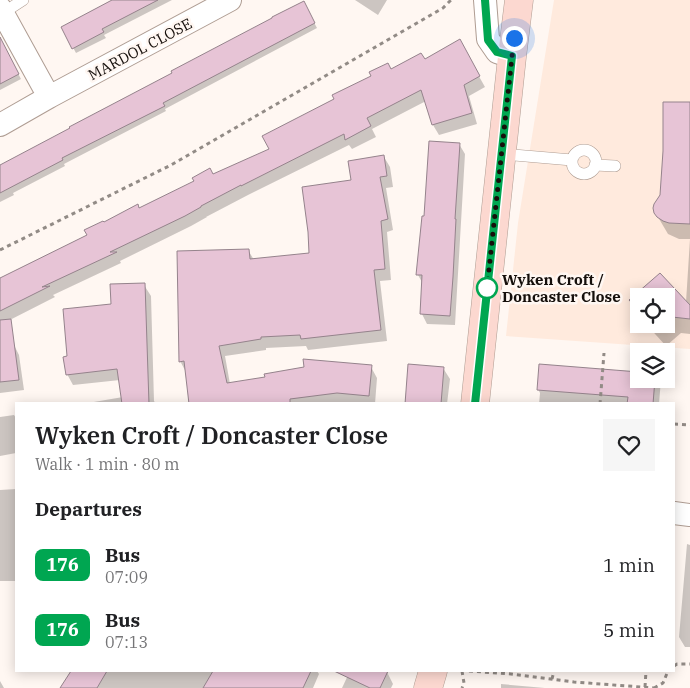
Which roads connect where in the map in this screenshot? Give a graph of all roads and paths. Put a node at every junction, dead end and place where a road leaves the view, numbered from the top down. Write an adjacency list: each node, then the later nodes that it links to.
1 (23, 0): 6 (lane)
2 (230, 0): 8 (street, MARDOL CLOSE)
3 (451, 0): 14 (path)
4 (483, 0): 7 (street)
5 (519, 0): 7 (street)
6 (1, 10): 8 (street)
7 (512, 56): 10 (street)
8 (49, 97): 9 (street, MARDOL CLOSE)
9 (0, 125)
10 (502, 154): 11 (lane); 16 (street)
11 (572, 160): 12 (lane); 12 (lane)
12 (595, 165): 13 (lane)
13 (615, 166)
14 (0, 250)
15 (604, 354): 17 (path)
16 (475, 402)
17 (600, 402)
18 (675, 424): 19 (path)
19 (690, 425)
20 (675, 513): 21 (street)
21 (690, 514)
22 (690, 664): 23 (path)
23 (675, 665)
24 (433, 672): 32 (street)
25 (462, 672): 33 (path)
26 (483, 672): 30 (path)
27 (554, 672): 30 (path)
28 (646, 672): 31 (path)
29 (668, 672): 34 (path)
30 (552, 679): 31 (path)
31 (645, 687): 34 (path)
32 (428, 688)
33 (462, 688)
34 (654, 688)

